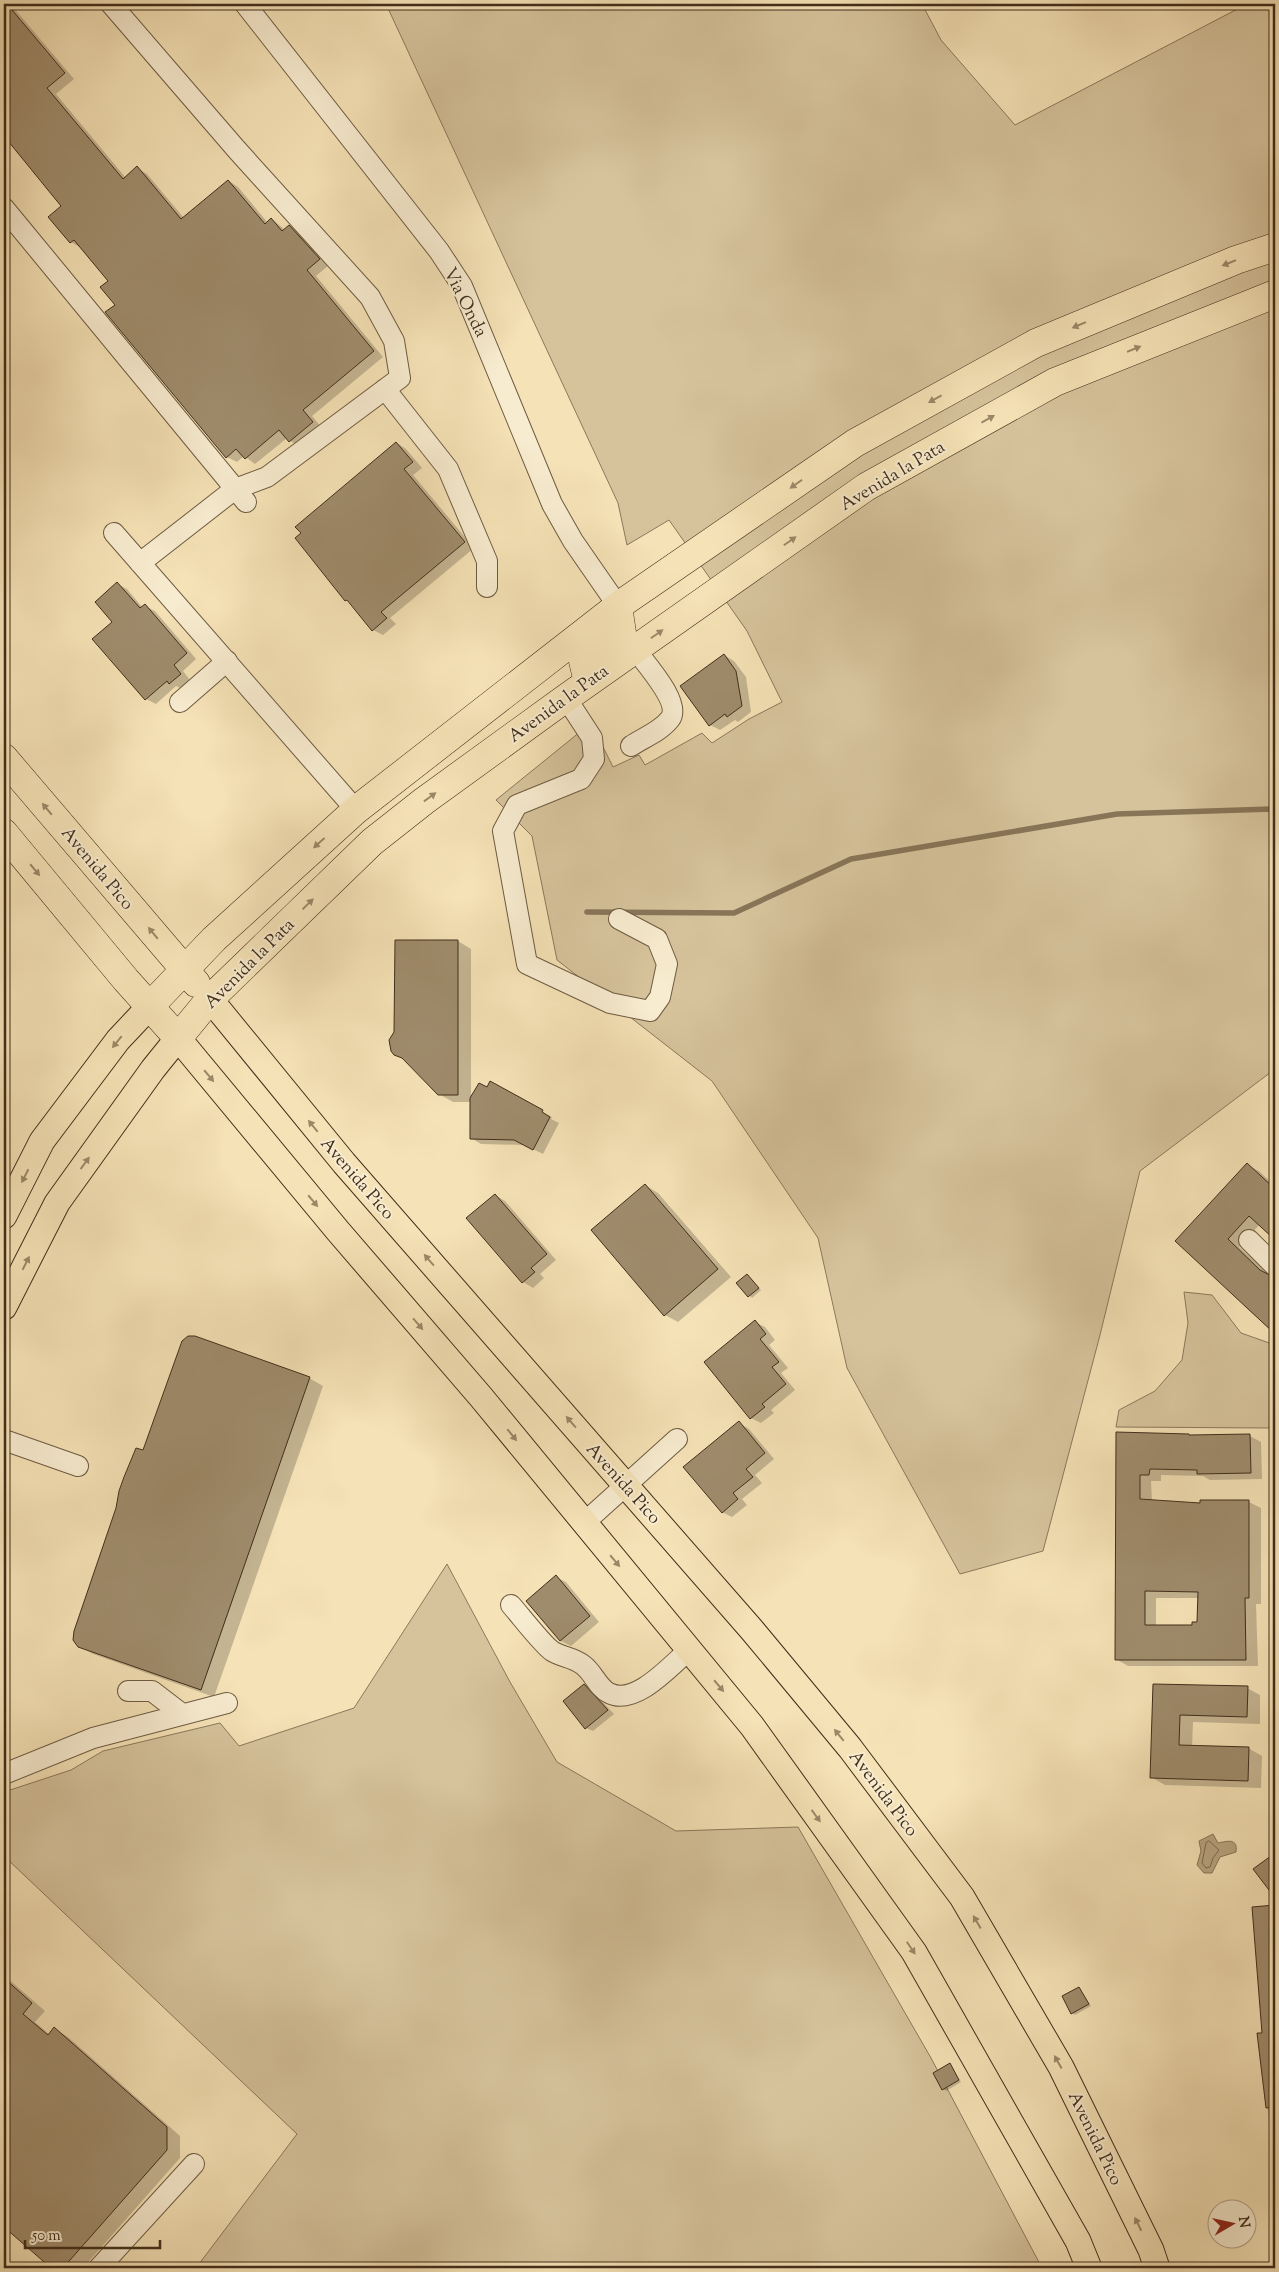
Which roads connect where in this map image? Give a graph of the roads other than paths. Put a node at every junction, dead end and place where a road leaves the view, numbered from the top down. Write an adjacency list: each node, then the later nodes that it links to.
1 (111, 4): 6 (street)
2 (246, 4): 11 (street, Via Onda)
3 (4, 208): 7 (street)
4 (1275, 247): 11 (highway, one-way to 11)
5 (1275, 294): 12 (highway, Avenida la Pata, one-way to 5)
6 (386, 389): 7 (street); 10 (street)
7 (240, 495): 9 (street)
8 (114, 533): 9 (street)
9 (140, 563): 13 (street)
10 (487, 587)
11 (618, 606): 14 (highway); 19 (highway)
12 (635, 649): 14 (highway, Avenida la Pata); 17 (street)
13 (228, 661): 16 (street); 19 (street)
14 (588, 682): 15 (highway, Avenida la Pata)
15 (566, 698): 21 (street); 23 (highway, Avenida la Pata, one-way to 15)
16 (180, 702)
17 (631, 746)
18 (4, 758): 22 (highway, Avenida Pico, one-way to 18)
19 (356, 810): 22 (highway, one-way to 22)
20 (4, 833): 24 (highway, one-way to 24)
21 (619, 919)
22 (184, 970): 23 (highway, Avenida Pico); 24 (highway)
23 (210, 999): 25 (highway, Avenida la Pata); 33 (main road, Avenida Pico, one-way to 23)
24 (150, 1006): 25 (highway); 26 (main road, one-way to 26)
25 (178, 1038): 29 (main road, Avenida la Pata, one-way to 25); 34 (main road, one-way to 34)
26 (4, 1216)
27 (1250, 1240): 28 (street)
28 (1275, 1266)
29 (4, 1307)
30 (677, 1439): 33 (street)
31 (4, 1440): 32 (street)
32 (78, 1466)
33 (626, 1485): 34 (street); 44 (main road, Avenida Pico, one-way to 33)
34 (584, 1524): 36 (main road, one-way to 36)
35 (511, 1605): 36 (street)
36 (689, 1650): 43 (main road, one-way to 43)
37 (128, 1691): 39 (street)
38 (227, 1703): 39 (street)
39 (182, 1714): 40 (street)
40 (4, 1774)
41 (194, 2164): 42 (street)
42 (99, 2268)
43 (1090, 2268)
44 (1157, 2268)

